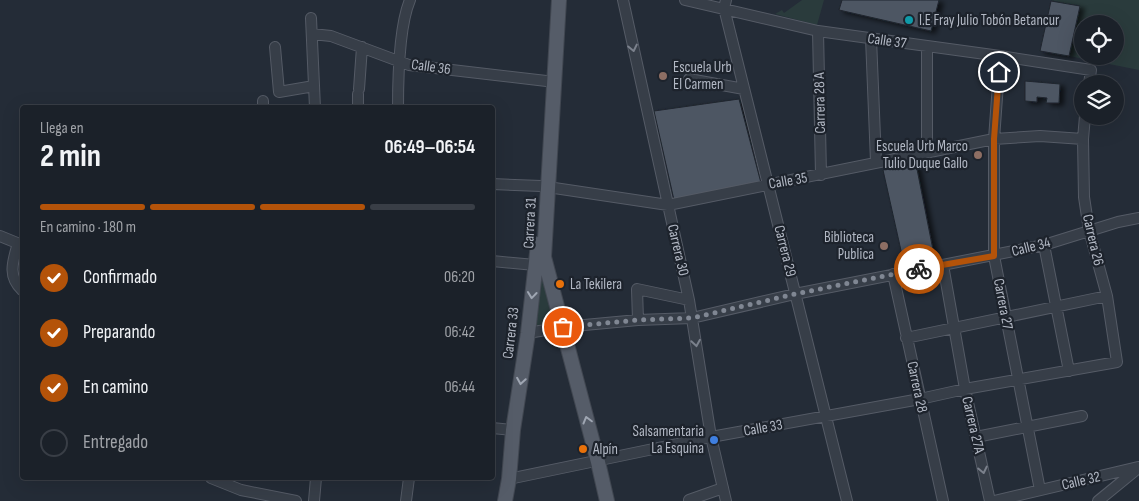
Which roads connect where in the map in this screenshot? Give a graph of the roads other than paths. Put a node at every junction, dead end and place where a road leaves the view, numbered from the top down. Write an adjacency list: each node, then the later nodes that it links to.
1 (410, 0): 15 (street)
2 (551, 0): 18 (main road, Carrera 31)
3 (559, 0): 18 (main road, Carrera 31)
4 (623, 0): 33 (street, Carrera 30, one-way to 33)
5 (685, 0): 6 (street, Calle 37)
6 (725, 4): 8 (street, Calle 37); 20 (street, Carrera 29)
7 (311, 18): 9 (street)
8 (818, 31): 10 (street, Calle 37); 29 (street, Carrera 28 A)
9 (312, 34): 13 (street, Calle 36); 19 (street)
10 (871, 38): 11 (street, Calle 37); 28 (street)
11 (927, 46): 14 (street, Calle 37); 27 (street)
12 (275, 47): 19 (street)
13 (362, 47): 15 (street, Calle 36); 22 (street)
14 (1000, 56): 16 (street, Calle 37); 25 (street, Carrera 27)
15 (400, 62): 18 (street, Calle 36); 23 (street)
16 (1090, 75)
17 (689, 79): 20 (street)
18 (551, 82): 32 (main road, Carrera 31)
19 (314, 86): 21 (street)
20 (744, 89): 31 (street, Carrera 29)
21 (315, 105)
22 (358, 105)
23 (398, 105)
24 (1084, 125): 26 (street, Carrera 26)
25 (994, 139): 26 (street, Calle 35); 27 (street, Calle 35); 39 (street, Carrera 27)
26 (1083, 139): 35 (street, Carrera 26)
27 (927, 152): 28 (street, Calle 35)
28 (876, 162): 29 (street, Calle 35)
29 (821, 175): 31 (street, Calle 35)
30 (495, 184): 32 (street, Calle 35)
31 (768, 184): 33 (street, Calle 35); 45 (street, Carrera 29)
32 (544, 187): 33 (street, Calle 35); 41 (main road, Carrera 31); 52 (main road, Carrera 31)
33 (668, 205): 47 (street, Carrera 30)
34 (1139, 218): 35 (street, Calle 34)
35 (1089, 230): 38 (street, Calle 34); 46 (street, Carrera 26)
36 (0, 236): 37 (street)
37 (20, 244): 44 (street)
38 (1044, 245): 39 (street, Calle 34); 48 (street)
39 (994, 256): 42 (street, Calle 34); 49 (street, Carrera 27)
40 (495, 261): 41 (street)
41 (536, 261): 54 (main road, Carrera 33, one-way to 54)
42 (943, 265): 43 (street, Calle 34); 53 (street, Carrera 27A)
43 (893, 274): 45 (street, Calle 34); 55 (street, Carrera 28)
44 (20, 288)
45 (795, 294): 50 (street, Calle 34); 62 (street, Carrera 29)
46 (1107, 296): 48 (street); 56 (street, Carrera 26)
47 (689, 300): 50 (street, Carrera 30); 51 (street)
48 (1056, 303): 49 (street); 57 (street)
49 (1006, 316): 53 (street); 58 (street, Carrera 27)
50 (692, 318): 51 (street, Calle 34); 66 (street, Carrera 30, one-way to 66)
51 (638, 320): 52 (street, Calle 34)
52 (563, 327): 54 (street, Calle 34); 68 (main road, Carrera 31, one-way to 52)
53 (954, 328): 55 (street); 59 (street, Carrera 27A)
54 (528, 333): 65 (main road, Carrera 33, one-way to 65)
55 (906, 338): 60 (street, Carrera 28)
56 (1117, 362): 57 (street, Calle 33)
57 (1069, 371): 58 (street, Calle 33)
58 (1019, 379): 59 (street, Calle 33); 63 (street, Carrera 27)
59 (965, 388): 60 (street, Calle 33); 67 (street, Carrera 27A)
60 (920, 399): 62 (street, Calle 33); 84 (street, Carrera 28)
61 (1082, 416): 63 (street)
62 (826, 417): 66 (street, Calle 33); 83 (street, Carrera 29)
63 (1028, 426): 67 (street); 75 (street, Carrera 27)
64 (495, 428): 65 (street)
65 (513, 430): 70 (main road, Carrera 33)
66 (711, 437): 68 (street, Calle 33); 74 (street, Carrera 30)
67 (976, 437): 85 (street, Carrera 27A, one-way to 85)
68 (598, 462): 70 (street, Calle 33); 81 (main road, Carrera 31)
69 (1139, 467): 75 (street, Calle 32); 87 (street)
70 (509, 479): 80 (main road, Carrera 33)
71 (216, 480): 77 (street)
72 (316, 480): 78 (street)
73 (409, 480): 79 (street)
74 (723, 488): 76 (street); 82 (street, Carrera 30)
75 (1040, 490): 86 (street, Calle 32)
76 (689, 500)
77 (296, 501)
78 (314, 501)
79 (406, 501)
80 (505, 501)
81 (607, 501)
82 (726, 501)
83 (847, 501)
84 (943, 501)
85 (990, 501)
86 (994, 501)
87 (1098, 501)

